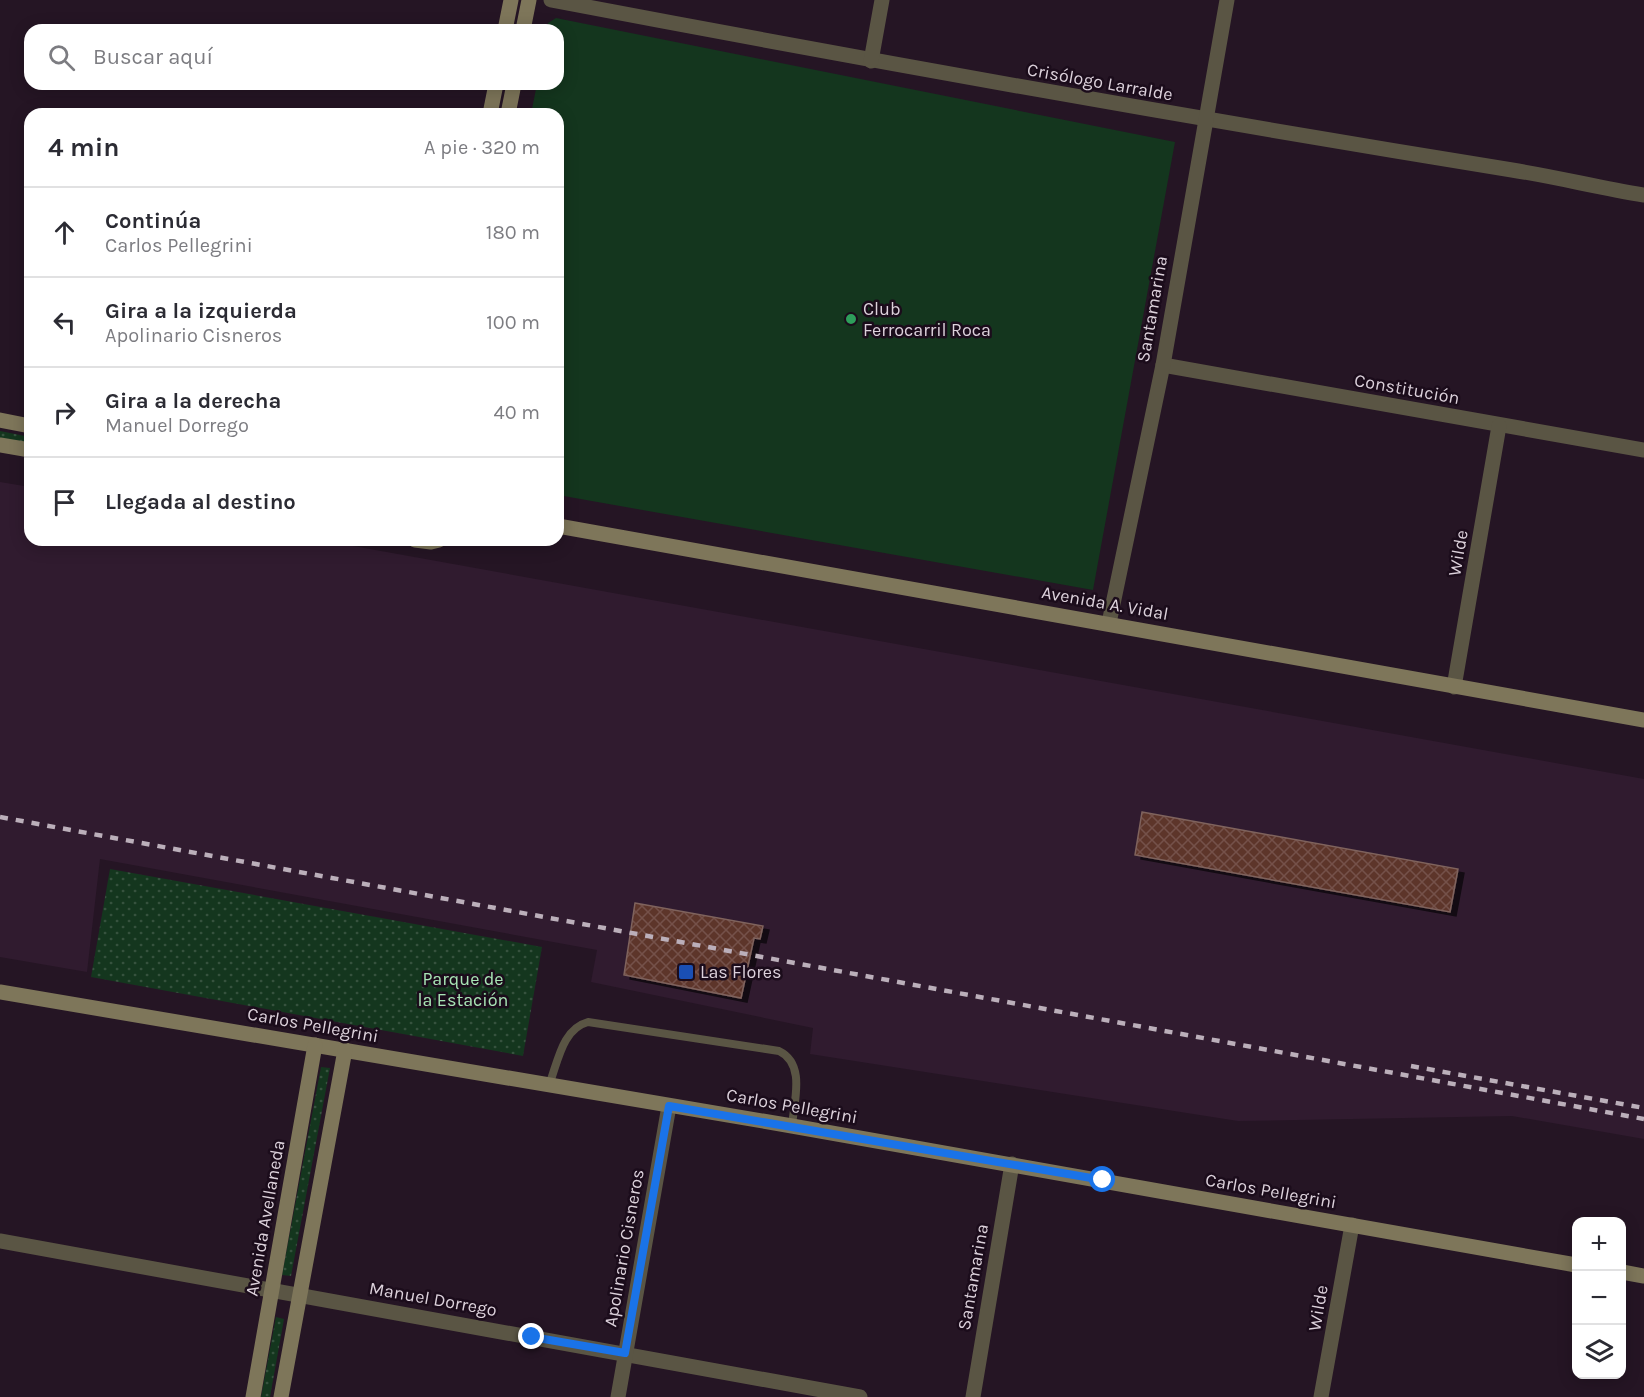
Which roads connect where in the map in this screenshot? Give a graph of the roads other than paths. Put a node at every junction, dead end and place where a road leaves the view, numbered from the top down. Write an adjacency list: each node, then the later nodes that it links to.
1 (511, 0): 6 (main road)
2 (529, 0): 7 (main road)
3 (551, 0): 8 (street, Crisólogo Larralde)
4 (882, 0): 8 (street)
5 (1227, 0): 13 (street, Santamarina)
6 (506, 24)
7 (524, 24)
8 (871, 61): 13 (street, Crisólogo Larralde)
9 (495, 90): 11 (main road)
10 (513, 90): 12 (main road)
11 (491, 108)
12 (509, 108)
13 (1205, 120): 14 (street, Crisólogo Larralde); 15 (street, Santamarina)
14 (1644, 195)
15 (1162, 365): 18 (street, Constitución); 23 (street, Santamarina)
16 (0, 420): 17 (main road)
17 (24, 425)
18 (1499, 426): 21 (street, Constitución); 24 (street, Wilde)
19 (0, 445): 20 (main road)
20 (24, 449)
21 (1644, 450)
22 (564, 527): 23 (main road, Avenida A. Vidal)
23 (1109, 623): 24 (main road, Avenida A. Vidal)
24 (1454, 687): 25 (main road, Avenida A. Vidal)
25 (1644, 720)
26 (0, 992): 27 (main road, Carlos Pellegrini)
27 (315, 1045): 28 (main road, Carlos Pellegrini); 38 (main road, Avenida Avellaneda)
28 (345, 1050): 29 (main road, Carlos Pellegrini); 39 (main road)
29 (549, 1085): 30 (main road, Carlos Pellegrini); 31 (lane)
30 (669, 1106): 31 (main road, Carlos Pellegrini); 40 (street, Apolinario Cisneros)
31 (792, 1126): 32 (main road, Carlos Pellegrini)
32 (1012, 1164): 33 (main road, Carlos Pellegrini); 45 (street, Santamarina)
33 (1352, 1226): 35 (main road, Carlos Pellegrini); 46 (street, Wilde)
34 (0, 1241): 38 (street, Manuel Dorrego)
35 (1572, 1264)
36 (1626, 1273): 37 (main road)
37 (1644, 1276)
38 (272, 1290): 39 (street, Manuel Dorrego); 41 (main road, Avenida Avellaneda)
39 (300, 1295): 40 (street, Manuel Dorrego); 42 (main road)
40 (625, 1353): 43 (street, Apolinario Cisneros); 44 (street, Manuel Dorrego)
41 (253, 1397)
42 (281, 1397)
43 (618, 1397)
44 (860, 1397)
45 (973, 1397)
46 (1322, 1397)

